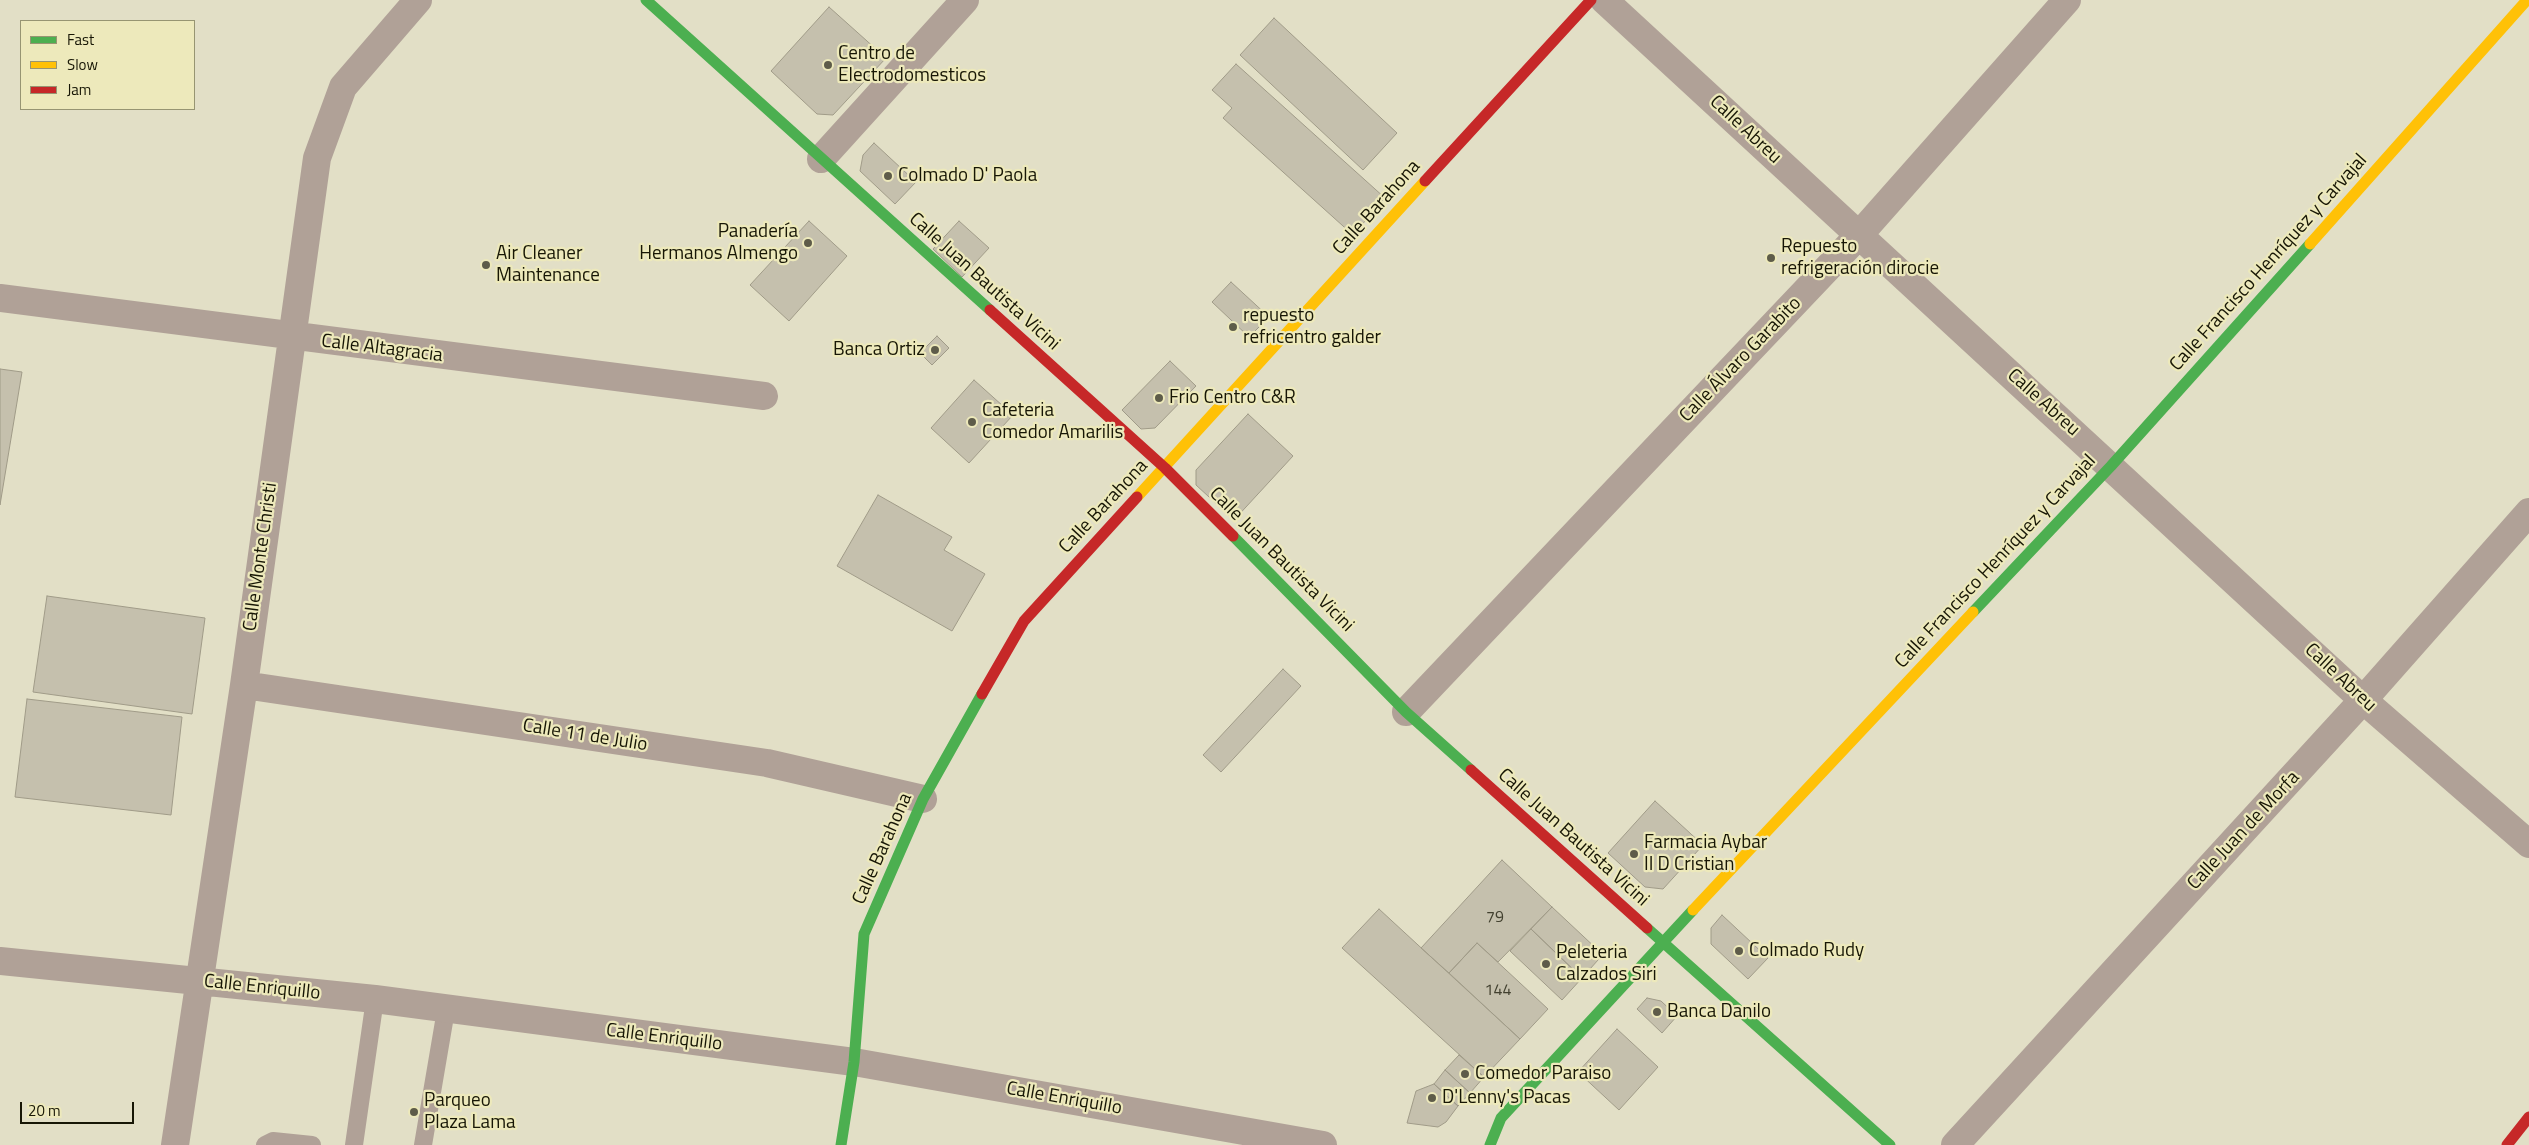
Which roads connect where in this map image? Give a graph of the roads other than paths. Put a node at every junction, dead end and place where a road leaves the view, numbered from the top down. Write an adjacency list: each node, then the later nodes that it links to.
1 (418, 0): 11 (street, Calle Monte Christi)
2 (646, 0): 8 (street, Calle Juan Bautista Vicini)
3 (965, 0): 8 (street)
4 (1590, 0): 14 (street, Calle Barahona)
5 (1604, 0): 9 (street, Calle Abreu)
6 (2067, 0): 9 (street, Calle Álvaro Garabito)
7 (2528, 0): 13 (street, Calle Francisco Henríquez y Carvajal)
8 (820, 159): 14 (street, Calle Juan Bautista Vicini)
9 (1859, 235): 13 (street, Calle Abreu); 18 (street, Calle Álvaro Garabito)
10 (0, 298): 11 (street, Calle Altagracia)
11 (291, 337): 12 (street, Calle Altagracia); 16 (street, Calle Monte Christi)
12 (764, 396)
13 (2111, 466): 17 (street, Calle Abreu); 21 (street, Calle Francisco Henríquez y Carvajal)
14 (1165, 468): 18 (street, Calle Juan Bautista Vicini); 19 (street, Calle Barahona)
15 (2529, 512): 17 (street, Calle Juan de Morfa)
16 (244, 685): 19 (street, Calle 11 de Julio); 23 (street, Calle Monte Christi)
17 (2364, 700): 20 (street, Calle Abreu); 37 (street, Calle Juan de Morfa)
18 (1406, 712): 21 (street, Calle Juan Bautista Vicini)
19 (923, 799): 26 (street, Calle Barahona)
20 (2529, 844)
21 (1663, 941): 35 (street, Calle Francisco Henríquez y Carvajal); 36 (street, Calle Juan Bautista Vicini)
22 (0, 962): 23 (street, Calle Enriquillo)
23 (199, 982): 24 (street, Calle Enriquillo); 28 (street, Calle Monte Christi)
24 (375, 999): 25 (street, Calle Enriquillo); 31 (lane)
25 (446, 1010): 26 (street, Calle Enriquillo); 32 (lane)
26 (854, 1062): 33 (street, Calle Barahona); 34 (street, Calle Enriquillo)
27 (2529, 1118): 38 (street)
28 (175, 1145)
29 (264, 1145): 30 (lane)
30 (312, 1145)
31 (354, 1145)
32 (423, 1145)
33 (841, 1145)
34 (1323, 1145)
35 (1490, 1145)
36 (1890, 1145)
37 (1954, 1145)
38 (2507, 1145)

